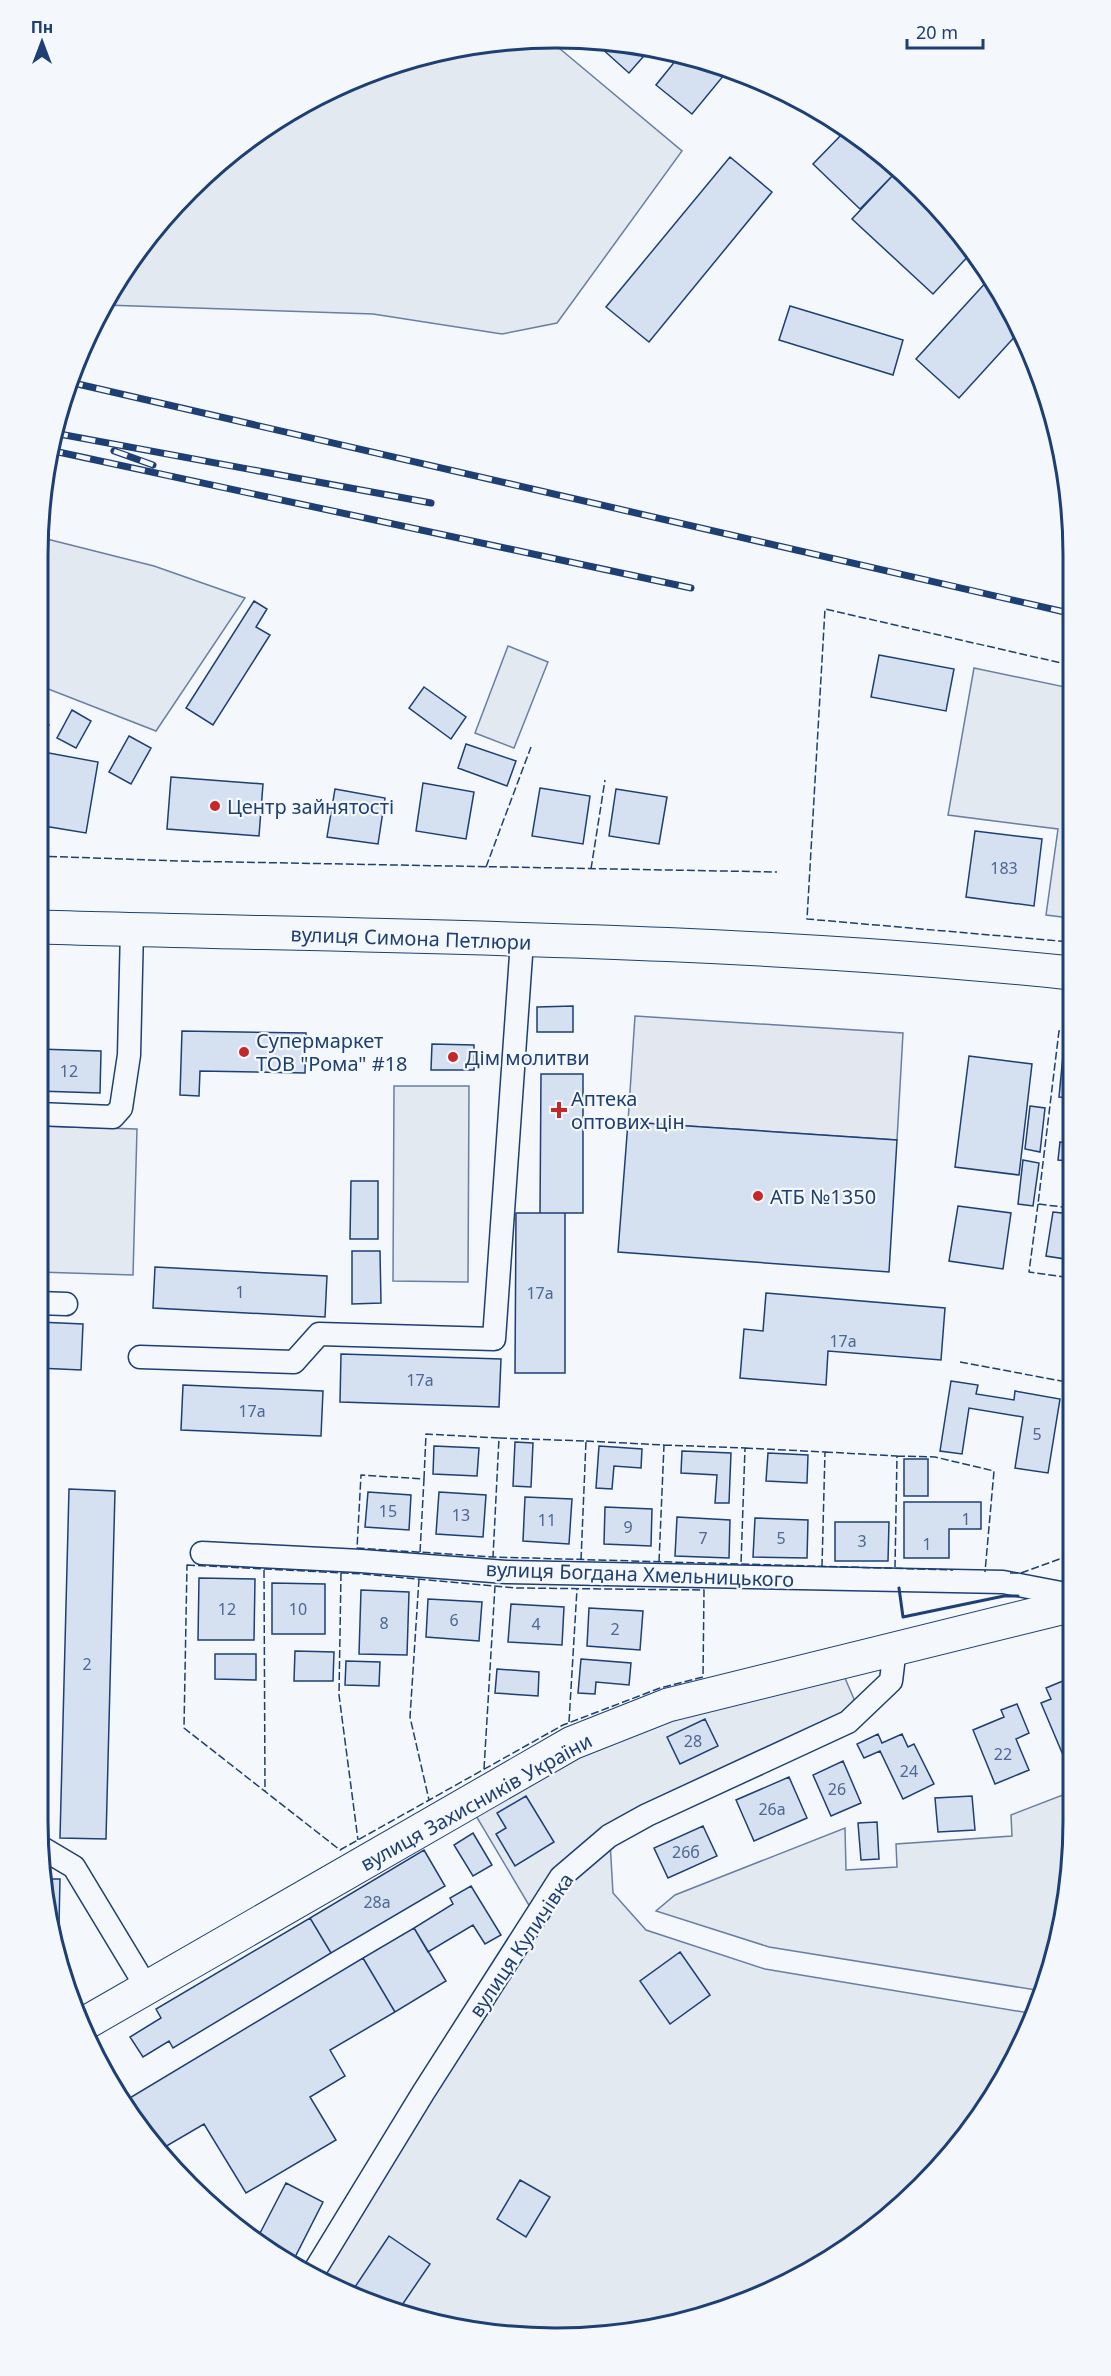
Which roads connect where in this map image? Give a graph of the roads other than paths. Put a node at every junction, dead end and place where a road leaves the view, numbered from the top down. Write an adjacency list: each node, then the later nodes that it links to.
1 (48, 929): 3 (main road, вулиця Симона Петлюри)
2 (522, 941): 3 (main road, вулиця Симона Петлюри); 4 (main road, вулиця Симона Петлюри); 8 (street)
3 (132, 944): 5 (street)
4 (1063, 972)
5 (48, 1114)
6 (48, 1303): 7 (street)
7 (66, 1304)
8 (140, 1357)
9 (202, 1553): 10 (street, вулиця Богдана Хмельницького)
10 (1063, 1593)
11 (1063, 1607): 12 (main road, вулиця Захисників України)
12 (896, 1648): 14 (main road, вулиця Захисників України); 16 (street, вулиця Куличівка)
13 (49, 1852): 14 (street)
14 (147, 1989): 15 (main road, вулиця Захисників України)
15 (90, 2021)
16 (316, 2268)

